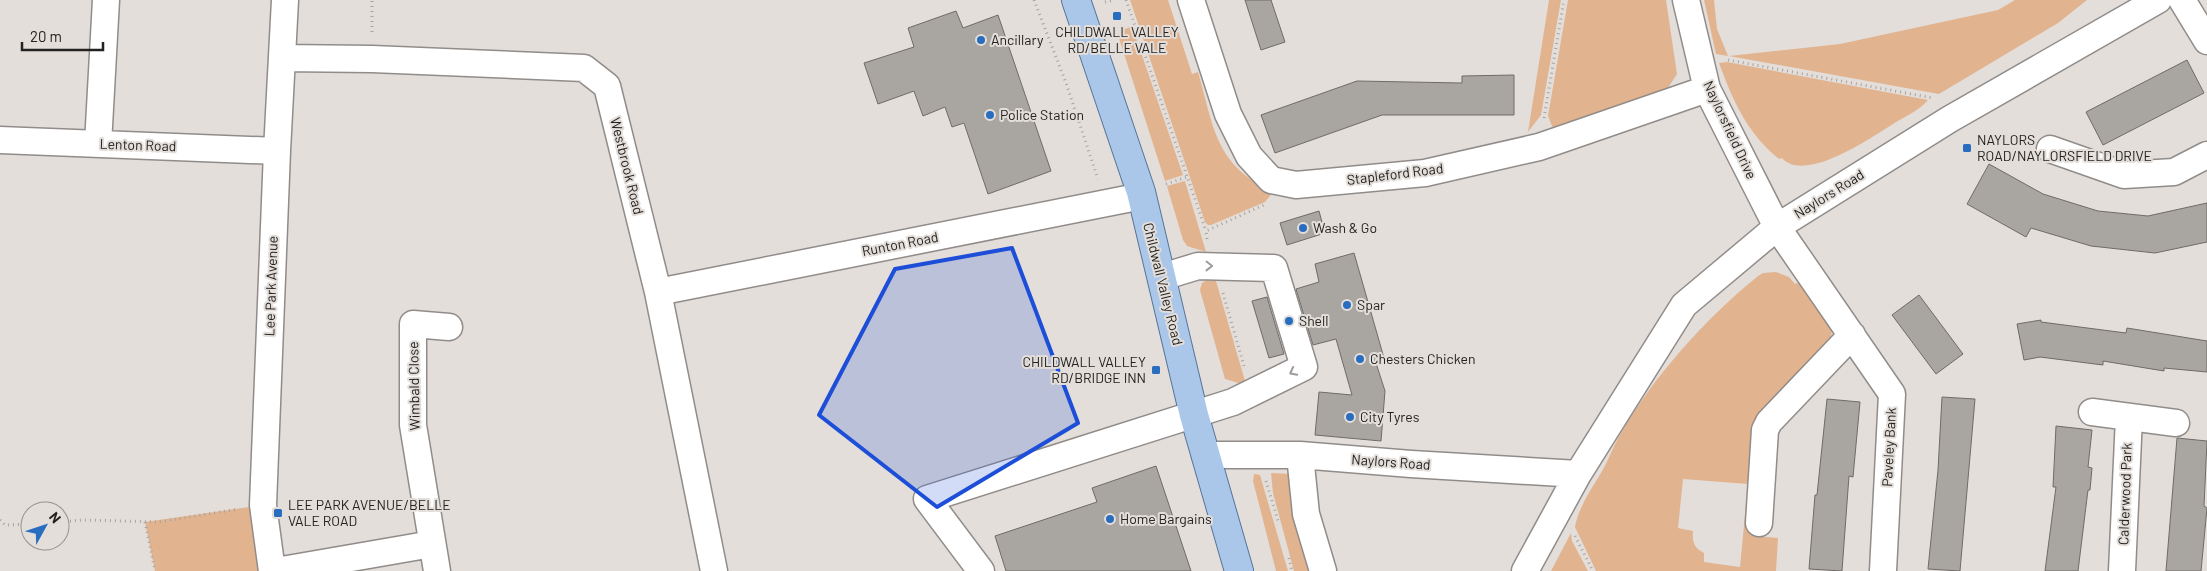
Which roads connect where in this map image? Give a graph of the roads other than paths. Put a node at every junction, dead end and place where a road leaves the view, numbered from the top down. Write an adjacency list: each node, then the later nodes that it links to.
1 (106, 0): 12 (street)
2 (284, 0): 9 (street, Lee Park Avenue)
3 (1076, 0): 16 (main road, Childwall Valley Road)
4 (1191, 0): 10 (street, Stapleford Road)
5 (1686, 0): 10 (street, Naylorsfield Drive)
6 (2158, 0): 17 (street, Naylors Road)
7 (2182, 0): 8 (street)
8 (2207, 41)
9 (282, 58): 14 (street, Lee Park Avenue); 19 (street, Westbrook Road)
10 (1707, 89): 17 (street, Naylorsfield Drive)
11 (0, 140): 12 (street, Lenton Road)
12 (98, 144): 14 (street, Lenton Road)
13 (2050, 149): 15 (street)
14 (276, 151): 31 (street, Lee Park Avenue)
15 (2207, 155)
16 (1142, 196): 18 (main road, Childwall Valley Road); 19 (street, Runton Road)
17 (1777, 226): 21 (street, Paveley Bank); 28 (street, Naylors Road)
18 (1162, 277): 23 (main road, Childwall Valley Road); 23 (street, one-way to 23)
19 (658, 292): 34 (street, Westbrook Road)
20 (449, 327): 30 (street, Wimbald Close)
21 (1852, 335): 29 (street); 39 (street, Paveley Bank)
22 (2092, 412): 24 (street)
23 (1194, 415): 26 (main road, Childwall Valley Road); 35 (street)
24 (2128, 417): 25 (street); 40 (street, Calderwood Park)
25 (2176, 423)
26 (1205, 455): 27 (street, Naylors Road); 36 (main road, Childwall Valley Road)
27 (1300, 455): 28 (street, Naylors Road); 37 (street)
28 (1578, 474): 38 (street, Naylors Road)
29 (1759, 523)
30 (432, 544): 32 (street); 33 (street, Wimbald Close)
31 (272, 571)
32 (276, 571)
33 (437, 571)
34 (714, 571)
35 (981, 571)
36 (1239, 571)
37 (1323, 571)
38 (1524, 571)
39 (1883, 571)
40 (2122, 571)

